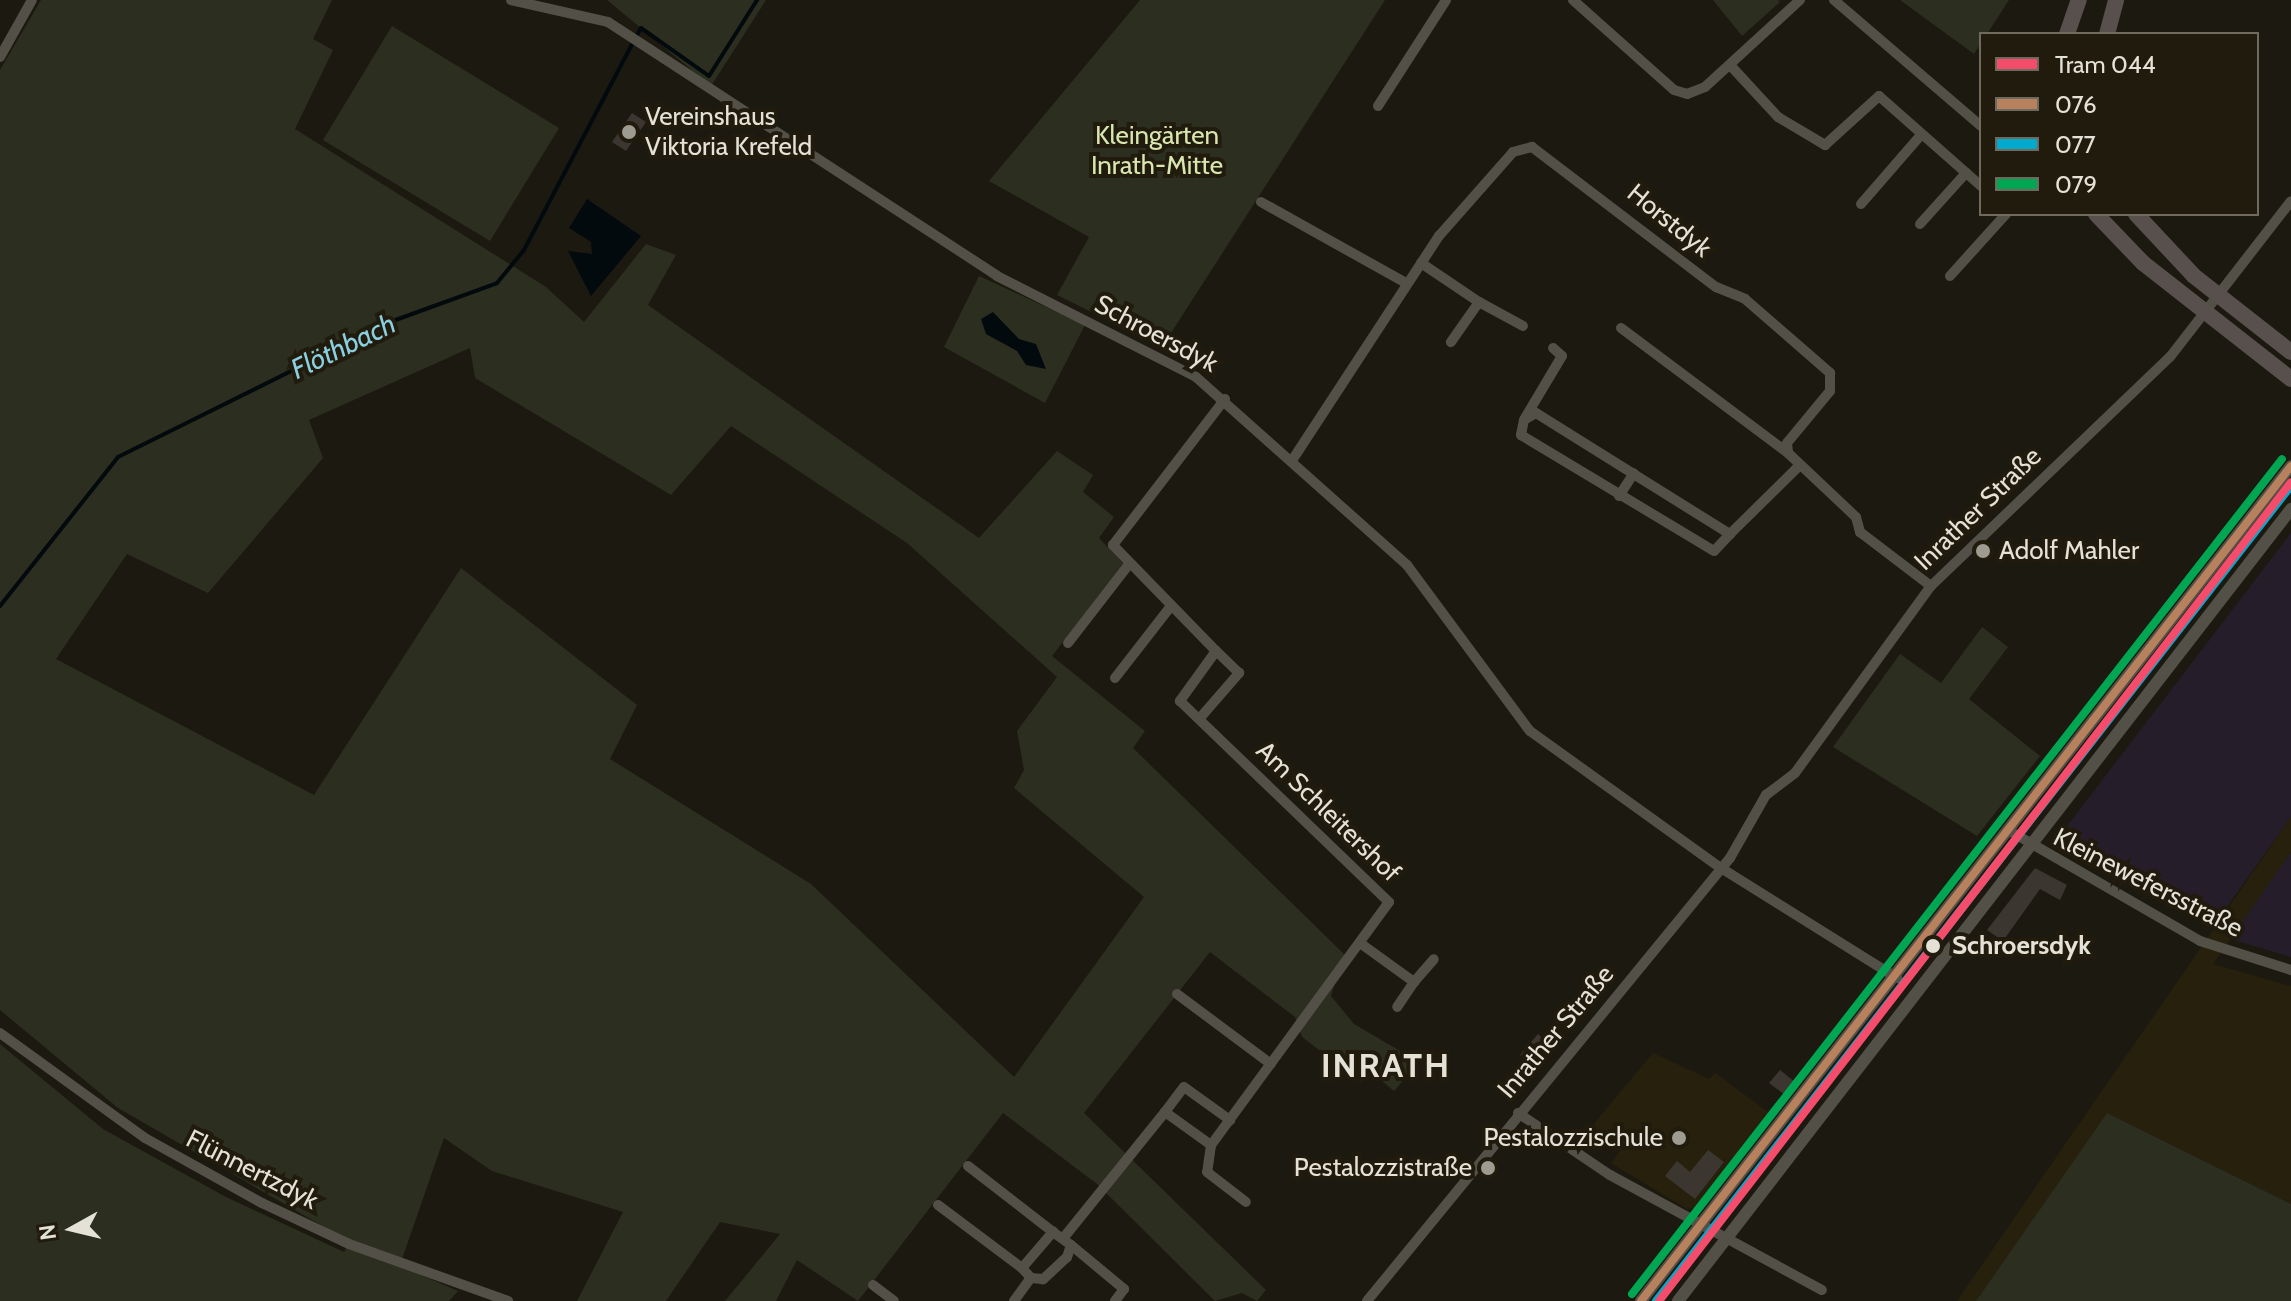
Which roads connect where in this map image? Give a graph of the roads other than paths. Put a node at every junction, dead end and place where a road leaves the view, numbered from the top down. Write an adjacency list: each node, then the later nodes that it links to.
1 (32, 0): 11 (street)
2 (511, 0): 37 (street, Schroersdyk)
3 (1446, 0): 13 (street)
4 (1573, 0): 12 (street)
5 (1800, 0): 12 (street)
6 (1834, 0): 14 (street)
7 (2079, 0): 9 (main road)
8 (2116, 0): 10 (main road)
9 (2068, 32)
10 (2108, 32)
11 (0, 57)
12 (1730, 65): 15 (street)
13 (1378, 106)
14 (1979, 124)
15 (1921, 135): 16 (street); 20 (street)
16 (1966, 173): 17 (street); 24 (street)
17 (1979, 184)
18 (2291, 201): 28 (street, Inrather Straße)
19 (1261, 202): 27 (street)
20 (1861, 204)
21 (2004, 216): 26 (street)
22 (2098, 216): 30 (main road)
23 (2138, 216): 28 (main road)
24 (1920, 224)
25 (1421, 263): 27 (street, Horstdyk); 29 (street); 39 (street, Horstdyk)
26 (1950, 276)
27 (1406, 283): 40 (street, Horstdyk)
28 (2218, 294): 30 (street, Inrather Straße); 35 (main road)
29 (1479, 302): 31 (street); 33 (street)
30 (2205, 311): 36 (main road); 48 (street, Inrather Straße)
31 (1523, 326)
32 (1621, 328): 39 (street)
33 (1451, 342)
34 (1553, 348): 38 (street)
35 (2291, 352)
36 (2291, 379)
37 (1225, 399): 40 (street, Schroersdyk); 47 (street)
38 (1524, 420): 43 (street); 44 (street)
39 (1788, 453): 41 (street)
40 (1293, 459): 56 (street, Schroersdyk)
41 (1799, 466): 46 (street); 48 (street)
42 (2291, 466): 54 (street)
43 (1634, 473): 44 (street); 46 (street)
44 (1619, 496): 46 (street)
45 (2291, 509): 55 (street)
46 (1730, 534)
47 (1129, 564): 49 (street); 50 (street)
48 (1931, 586): 56 (street, Inrather Straße)
49 (1171, 606): 51 (street); 52 (street)
50 (1068, 643)
51 (1216, 651): 53 (street, Am Schleitershof); 53 (street)
52 (1115, 678)
53 (1200, 718): 57 (street, Am Schleitershof)
54 (2008, 830): 55 (street, Kleinewefersstraße); 60 (street)
55 (2031, 848): 59 (street, Kleinewefersstraße); 75 (street)
56 (1721, 868): 60 (street); 67 (street, Inrather Straße)
57 (1360, 943): 61 (street); 65 (street, Am Schleitershof)
58 (1434, 959): 61 (street)
59 (2291, 970)
60 (1897, 978): 73 (street)
61 (1414, 982): 63 (street)
62 (1177, 994): 65 (street)
63 (1397, 1007)
64 (0, 1033): 81 (street, Flünnertzdyk)
65 (1271, 1064): 68 (street, Am Schleitershof)
66 (1165, 1112): 68 (street); 69 (street); 76 (street)
67 (1518, 1113): 73 (street); 85 (street, Inrather Straße)
68 (1230, 1120): 69 (street, Am Schleitershof)
69 (1211, 1145): 71 (street)
70 (968, 1166): 74 (street)
71 (1246, 1202)
72 (938, 1205): 77 (street)
73 (1702, 1226): 75 (street); 86 (street)
74 (1053, 1232): 76 (street); 77 (street)
75 (1729, 1239): 80 (street); 87 (street)
76 (1068, 1241): 78 (street); 84 (street)
77 (1022, 1268): 78 (street)
78 (1031, 1278): 83 (street)
79 (873, 1285): 82 (street)
80 (1822, 1290)
81 (508, 1301)
82 (894, 1301)
83 (1014, 1301)
84 (1115, 1301)
85 (1367, 1301)
86 (1641, 1301)
87 (1678, 1301)

